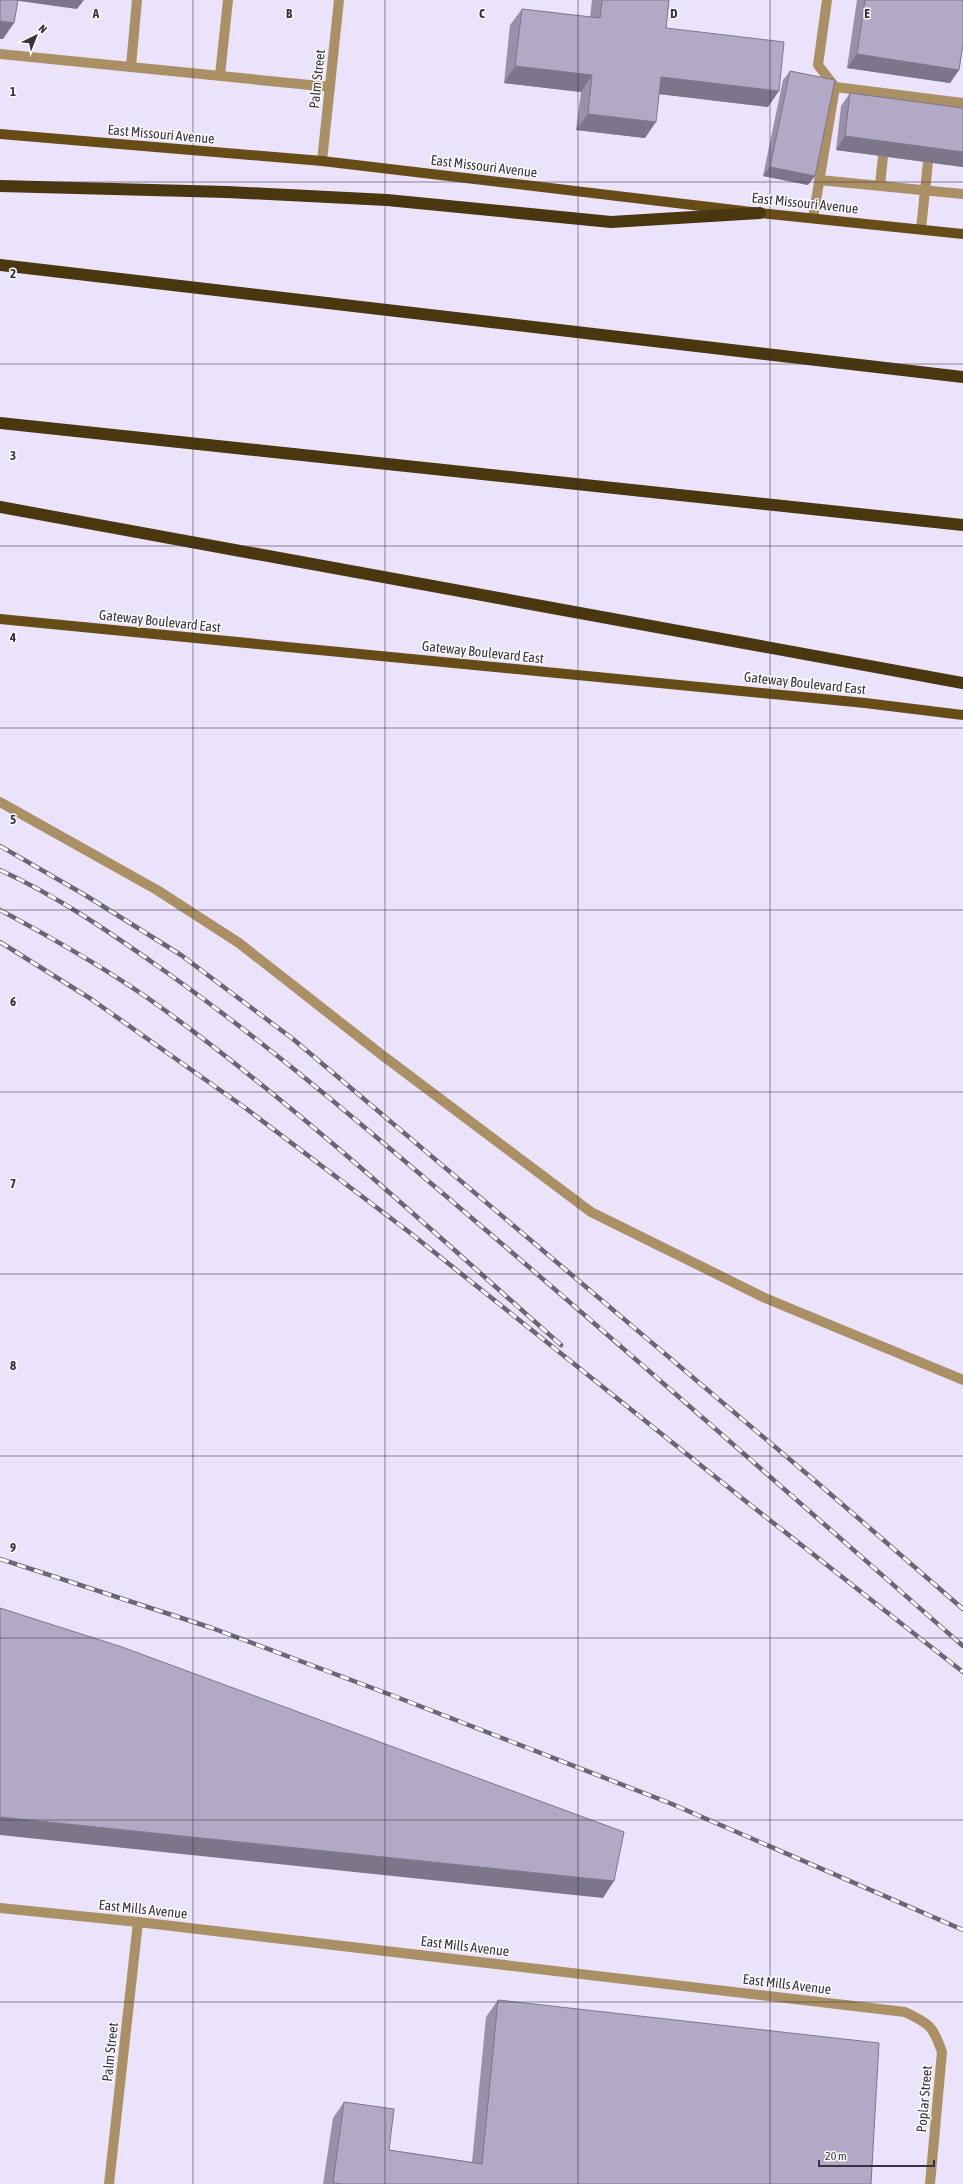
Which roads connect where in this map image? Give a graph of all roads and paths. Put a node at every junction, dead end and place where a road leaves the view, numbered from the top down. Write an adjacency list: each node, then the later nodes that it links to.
1 (137, 0): 6 (street)
2 (228, 0): 7 (street)
3 (339, 0): 8 (street, Palm Street)
4 (827, 0): 9 (street)
5 (0, 54): 6 (street)
6 (131, 66): 7 (street)
7 (220, 75): 8 (street)
8 (330, 87): 17 (street, Palm Street)
9 (835, 87): 10 (street); 19 (street)
10 (890, 94): 11 (street); 13 (street)
11 (935, 99): 12 (street); 14 (street)
12 (963, 103)
13 (890, 106)
14 (934, 112)
15 (0, 134): 17 (main road, East Missouri Avenue)
16 (883, 156): 20 (street)
17 (322, 161): 24 (main road, East Missouri Avenue)
18 (928, 162): 22 (street)
19 (819, 180): 20 (street); 25 (street)
20 (880, 185): 22 (street)
21 (0, 186): 24 (highway)
22 (926, 190): 23 (street); 26 (street)
23 (963, 194)
24 (760, 213): 25 (main road, East Missouri Avenue)
25 (813, 218): 26 (main road, East Missouri Avenue)
26 (921, 230): 27 (main road, East Missouri Avenue)
27 (963, 234)
28 (0, 264): 29 (highway)
29 (963, 377)
30 (0, 423): 32 (highway)
31 (0, 507): 34 (highway)
32 (963, 526)
33 (0, 619): 35 (main road, Gateway Boulevard East)
34 (963, 683)
35 (963, 715)
36 (0, 802): 37 (street)
37 (963, 1380)
38 (0, 1908): 39 (street, East Mills Avenue)
39 (138, 1922): 40 (street, East Mills Avenue); 41 (street, Palm Street)
40 (924, 2021): 42 (street, Poplar Street)
41 (109, 2184)
42 (930, 2184)

